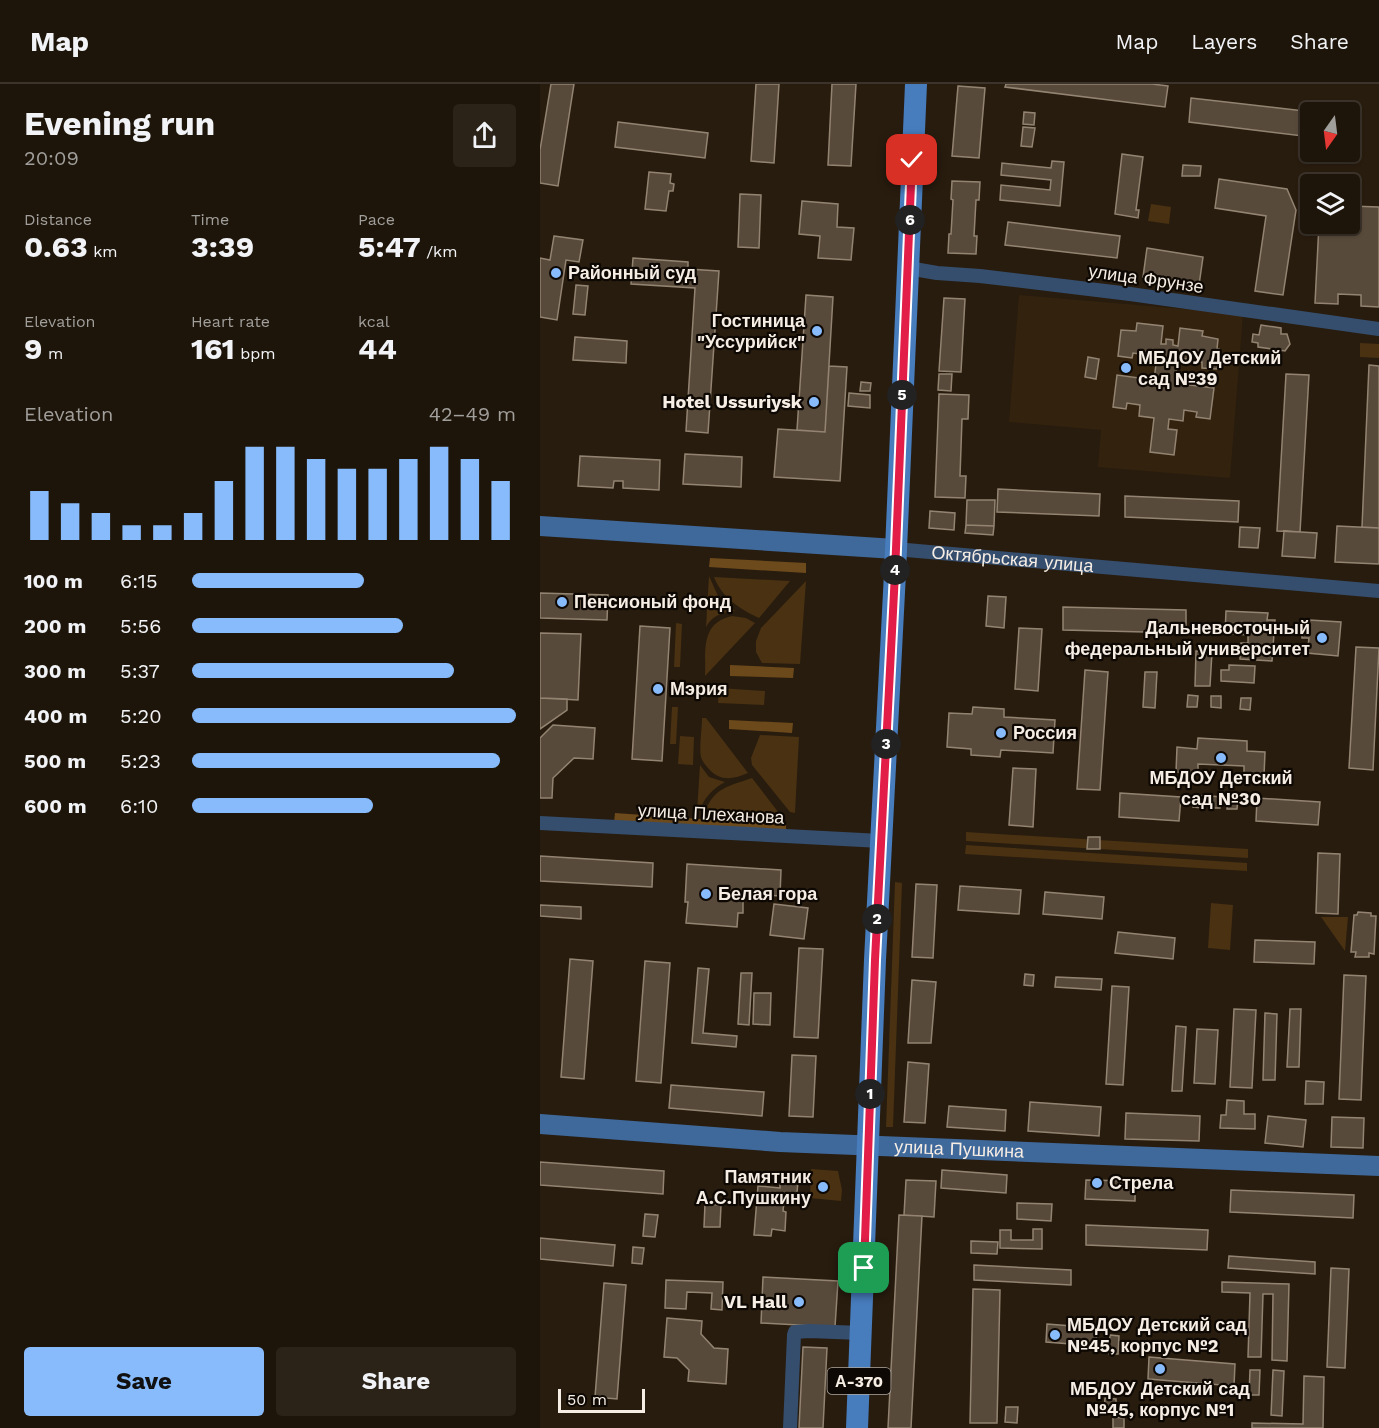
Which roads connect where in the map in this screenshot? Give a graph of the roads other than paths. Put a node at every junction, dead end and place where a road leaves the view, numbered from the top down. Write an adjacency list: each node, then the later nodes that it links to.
1 (916, 84): 2 (main road, А-370)
2 (908, 268): 3 (street, улица Фрунзе); 5 (main road, А-370)
3 (1379, 329)
4 (540, 526): 5 (main road, Октябрьская улица)
5 (895, 549): 6 (street, Октябрьская улица); 8 (main road, А-370)
6 (1379, 591)
7 (540, 823): 8 (street, улица Плеханова)
8 (881, 841): 10 (main road, А-370)
9 (540, 1124): 10 (main road, улица Пушкина)
10 (868, 1145): 11 (main road, улица Пушкина); 12 (main road, А-370)
11 (1379, 1166)
12 (861, 1333): 13 (street); 14 (main road, А-370)
13 (790, 1428)
14 (857, 1428)

